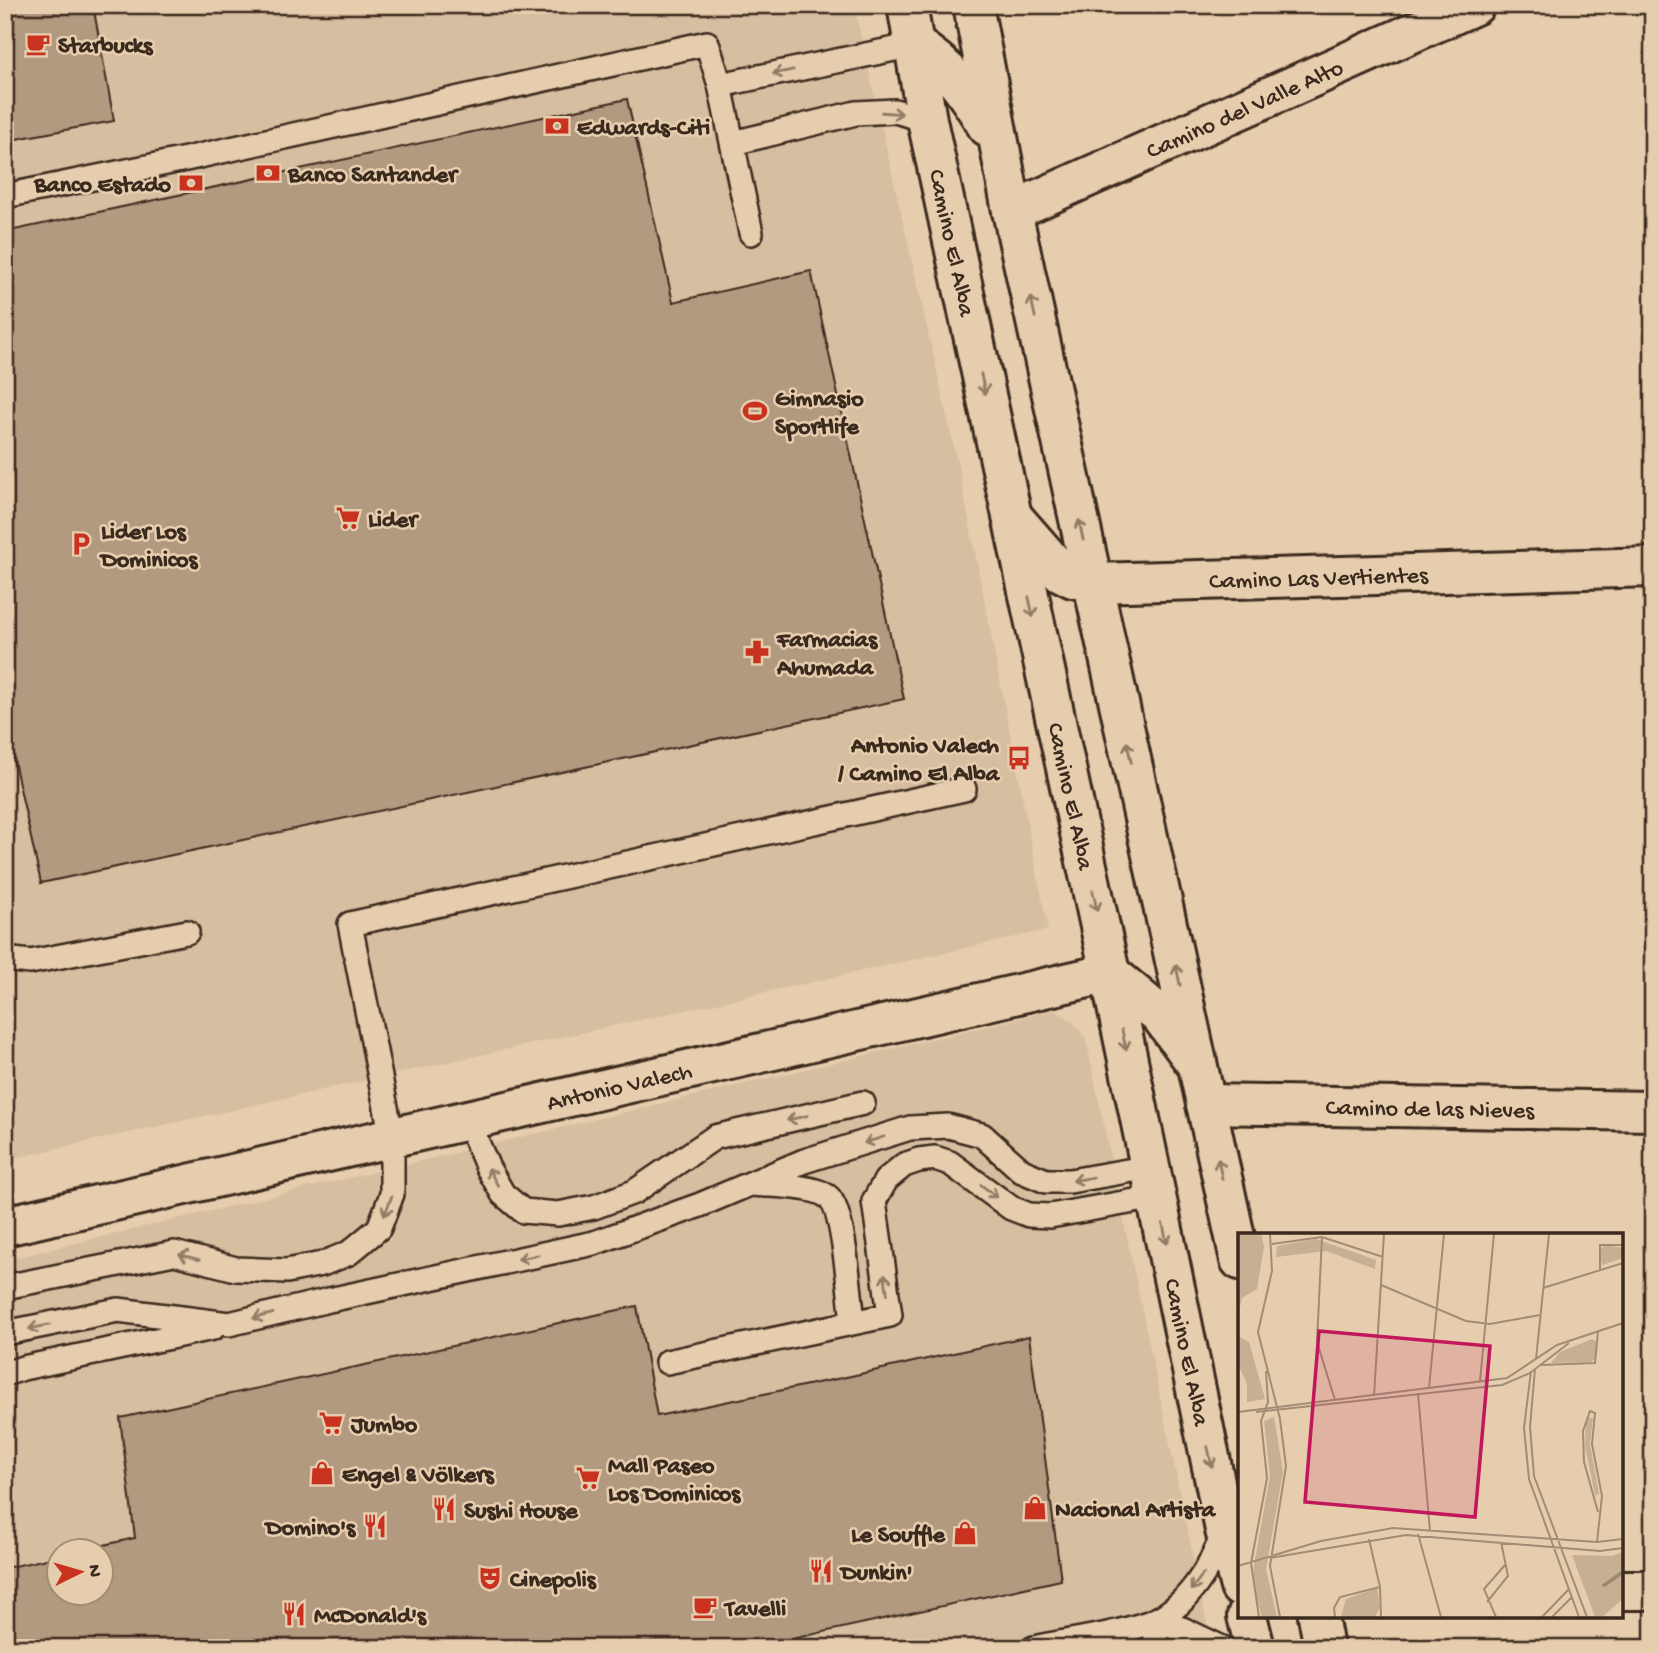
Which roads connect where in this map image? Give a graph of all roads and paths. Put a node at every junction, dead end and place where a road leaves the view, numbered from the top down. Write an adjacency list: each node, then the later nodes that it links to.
1 (907, 5): 4 (main road, Camino El Alba)
2 (972, 5): 8 (main road)
3 (1475, 5): 10 (main road, Camino del Valle Alto)
4 (914, 45): 5 (lane, one-way to 5); 6 (main road, Camino El Alba); 8 (main road)
5 (720, 85): 7 (lane); 9 (lane)
6 (927, 120): 7 (lane, one-way to 6); 12 (main road, Camino El Alba, one-way to 12)
7 (733, 143): 11 (lane)
8 (1000, 149): 10 (main road)
9 (5, 196)
10 (1012, 211): 14 (main road, one-way to 10)
11 (751, 233)
12 (1012, 516): 14 (main road, Camino Las Vertientes); 18 (main road, Camino El Alba, one-way to 18)
13 (1653, 567): 14 (main road, Camino Las Vertientes)
14 (1093, 583): 19 (main road, one-way to 14)
15 (964, 789): 24 (lane)
16 (187, 933): 17 (lane)
17 (5, 959)
18 (1110, 973): 19 (main road); 23 (main road, Antonio Valech); 25 (main road, Camino El Alba, one-way to 25)
19 (1197, 1065): 21 (main road)
20 (863, 1103): 27 (lane, one-way to 27)
21 (1206, 1104): 22 (main road, Camino de las Nieves); 30 (main road, one-way to 21)
22 (1653, 1111)
23 (468, 1121): 24 (main road, Antonio Valech); 27 (lane, one-way to 23)
24 (392, 1138): 29 (main road, Antonio Valech); 31 (lane, one-way to 31)
25 (1154, 1182): 26 (lane, one-way to 26); 34 (lane, one-way to 25); 39 (main road, Camino El Alba, one-way to 39)
26 (748, 1184): 28 (lane); 34 (lane)
27 (634, 1192): 28 (lane)
28 (643, 1225): 33 (lane, one-way to 33)
29 (5, 1226)
30 (1238, 1251)
31 (322, 1264): 32 (lane, one-way to 32); 33 (lane)
32 (5, 1287)
33 (329, 1300): 35 (lane, one-way to 35)
34 (853, 1322): 37 (lane)
35 (229, 1324): 36 (lane, one-way to 36); 38 (lane)
36 (5, 1333)
37 (667, 1362)
38 (5, 1374)
39 (1225, 1530): 40 (main road, Camino El Alba); 45 (lane, one-way to 45)
40 (1238, 1579)
41 (1623, 1590): 42 (main road)
42 (1653, 1590)
43 (1248, 1618): 50 (main road)
44 (1318, 1618): 51 (main road)
45 (1153, 1621): 46 (lane); 48 (lane); 49 (lane)
46 (1130, 1638): 47 (lane)
47 (1034, 1648)
48 (1158, 1648)
49 (1222, 1648)
50 (1255, 1648)
51 (1324, 1648)

